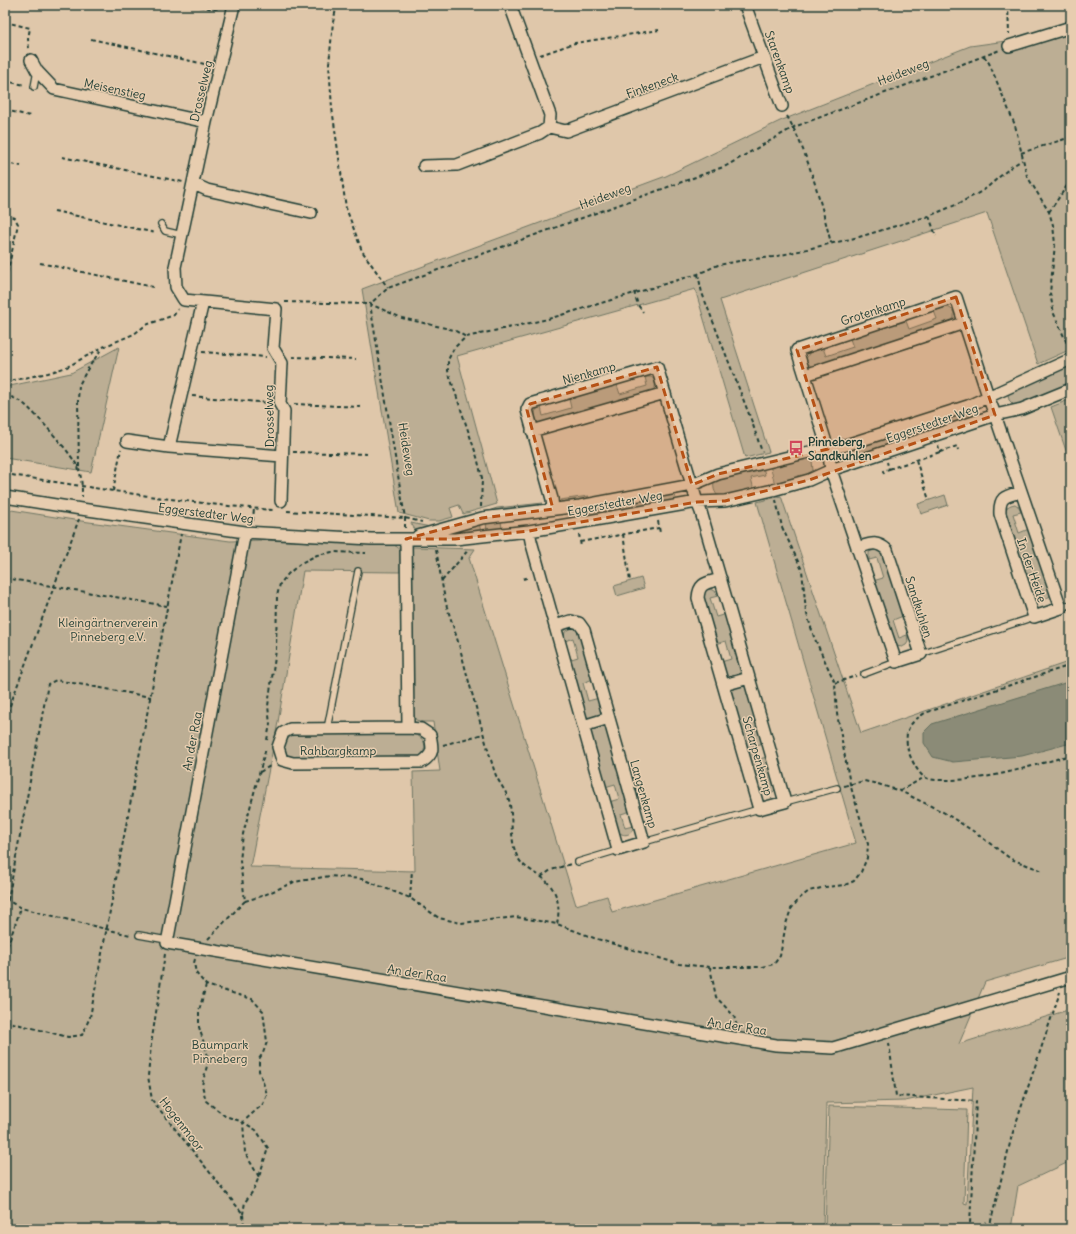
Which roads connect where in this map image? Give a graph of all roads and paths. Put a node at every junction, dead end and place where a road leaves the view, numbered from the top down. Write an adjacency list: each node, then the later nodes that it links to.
1 (193, 5): 6 (path)
2 (338, 5): 51 (path)
3 (510, 5): 14 (street)
4 (745, 5): 13 (street, Starenkamp)
5 (1008, 5): 11 (path)
6 (234, 6): 16 (street, Drosselweg)
7 (5, 22): 15 (path)
8 (1071, 27): 11 (street)
9 (659, 30): 14 (path)
10 (91, 39): 16 (path)
11 (1009, 46): 12 (path, Heideweg)
12 (984, 56): 25 (path, Heideweg); 27 (path)
13 (764, 58): 20 (street, Starenkamp); 24 (street, Finkeneck)
14 (529, 59): 24 (street)
15 (31, 60): 17 (street, Meisenstieg)
16 (220, 68): 23 (street, Drosselweg)
17 (37, 71): 19 (lane); 23 (street, Meisenstieg)
18 (5, 81): 19 (path)
19 (34, 87)
20 (782, 106)
21 (5, 110): 22 (path)
22 (30, 116)
23 (206, 122): 34 (street, Drosselweg)
24 (548, 127): 32 (street)
25 (794, 127): 44 (path); 51 (path, Heideweg)
26 (1071, 137): 27 (path)
27 (1021, 153): 29 (path)
28 (62, 157): 34 (path)
29 (1022, 160): 36 (path); 39 (path)
30 (5, 162): 31 (path)
31 (21, 166)
32 (424, 166)
33 (1071, 180): 36 (path)
34 (194, 184): 37 (street); 42 (street, Drosselweg)
35 (54, 211): 41 (path)
36 (1049, 212): 62 (path)
37 (311, 213)
38 (5, 214): 47 (path)
39 (929, 216): 43 (path); 44 (path)
40 (161, 224): 42 (lane)
41 (159, 234)
42 (182, 235): 53 (street, Drosselweg)
43 (936, 236)
44 (831, 243): 48 (path)
45 (5, 259): 47 (path)
46 (40, 264): 50 (path)
47 (9, 265): 49 (path)
48 (698, 274): 52 (path); 86 (path)
49 (5, 283)
50 (153, 287)
51 (388, 288): 55 (path, Heideweg)
52 (634, 292): 57 (path); 59 (path)
53 (184, 300): 54 (street); 60 (path)
54 (203, 302): 56 (street); 61 (street)
55 (370, 304): 56 (path); 59 (path); 106 (path, Heideweg)
56 (276, 309): 63 (street, Drosselweg)
57 (643, 312)
58 (964, 323): 66 (street); 66 (street, Grotenkamp); 72 (street, Grotenkamp)
59 (466, 336): 104 (path)
60 (103, 347): 67 (path); 88 (path)
61 (191, 351): 63 (path); 71 (street)
62 (1071, 353)
63 (280, 358): 64 (path); 73 (street, Drosselweg)
64 (356, 359)
65 (1071, 359): 72 (street, Eggerstedter Weg)
66 (804, 375): 80 (street, Grotenkamp)
67 (5, 382)
68 (1071, 389): 75 (street, Eggerstedter Weg)
69 (665, 393): 76 (street); 76 (street, Nienkamp); 94 (street, Nienkamp)
70 (5, 394): 88 (path)
71 (181, 395): 73 (path); 79 (street)
72 (988, 396): 75 (street, Eggerstedter Weg); 80 (street, Eggerstedter Weg)
73 (280, 404): 74 (path); 83 (street, Drosselweg)
74 (361, 407)
75 (996, 415): 90 (street, Eggerstedter Weg); 97 (street, In der Heide)
76 (532, 431): 103 (street, Nienkamp)
77 (127, 441): 79 (street, Drosselweg); 96 (path)
78 (938, 445): 82 (path)
79 (169, 447): 83 (street, Drosselweg)
80 (828, 449): 86 (street, Eggerstedter Weg); 90 (street)
81 (958, 450): 82 (path)
82 (940, 452): 85 (path)
83 (282, 454): 84 (path); 101 (street, Drosselweg)
84 (369, 454)
85 (916, 460): 89 (path); 99 (path)
86 (766, 462): 94 (street, Eggerstedter Weg)
87 (887, 462): 89 (path)
88 (79, 468): 93 (path)
89 (889, 469): 92 (path)
90 (831, 470): 95 (street, Eggerstedter Weg); 121 (street)
91 (5, 474): 93 (path)
92 (884, 474)
93 (82, 486): 96 (path); 102 (path)
94 (692, 486): 100 (street); 103 (street, Eggerstedter Weg)
95 (773, 490): 100 (street, Eggerstedter Weg); 138 (path)
96 (112, 491): 101 (path)
97 (1021, 492): 130 (street, In der Heide); 131 (street, In der Heide)
98 (5, 497): 102 (street, Eggerstedter Weg)
99 (929, 500)
100 (697, 502): 111 (street, Eggerstedter Weg); 125 (street, Scharpenkamp)
101 (278, 507): 106 (path)
102 (81, 509): 108 (street, Eggerstedter Weg); 128 (path)
103 (553, 509): 105 (street, Eggerstedter Weg)
104 (481, 511)
105 (535, 512): 111 (street); 116 (street, Eggerstedter Weg)
106 (405, 518): 109 (path); 116 (path, Heideweg)
107 (658, 520): 110 (path)
108 (182, 523): 112 (street, Eggerstedter Weg); 129 (path)
109 (426, 523)
110 (659, 528): 113 (path); 115 (path)
111 (533, 530): 116 (street, Eggerstedter Weg); 132 (street)
112 (245, 532): 116 (street, Eggerstedter Weg); 170 (street, An der Raa)
113 (660, 533)
114 (579, 534): 117 (path)
115 (622, 534): 117 (path); 127 (path)
116 (406, 540): 144 (street)
117 (580, 542): 120 (path)
118 (435, 545): 126 (path)
119 (470, 546): 126 (path)
120 (581, 547)
121 (857, 548): 133 (street, Sandkuhlen); 134 (street)
122 (366, 553): 150 (path)
123 (358, 571): 145 (lane)
124 (5, 578): 128 (path)
125 (721, 579): 137 (street, Scharpenkamp); 139 (street, Scharpenkamp)
126 (442, 581): 146 (path)
127 (630, 581)
128 (55, 586): 129 (path); 142 (path)
129 (167, 606): 140 (path)
130 (1066, 606): 131 (street, In der Heide)
131 (1034, 617): 133 (lane)
132 (555, 626): 141 (street, Langenkamp); 143 (street)
133 (921, 654): 134 (street, Sandkuhlen)
134 (896, 662): 136 (lane)
135 (1071, 665): 151 (path)
136 (864, 674): 138 (path)
137 (749, 678): 139 (street); 155 (street, Scharpenkamp)
138 (835, 683): 152 (path)
139 (724, 685): 156 (street, Scharpenkamp)
140 (150, 697): 164 (path); 168 (path)
141 (609, 718): 143 (street); 157 (street, Langenkamp)
142 (5, 719)
143 (583, 726): 158 (street)
144 (408, 728): 145 (street, Rahbargkamp); 147 (street, Rahbargkamp)
145 (327, 729): 149 (street, Rahbargkamp)
146 (483, 734): 147 (path); 162 (path)
147 (432, 748): 149 (street, Rahbargkamp)
148 (1071, 755): 151 (path)
149 (282, 760): 150 (path)
150 (260, 772): 165 (path)
151 (925, 777): 154 (path)
152 (850, 784): 153 (path); 154 (path); 173 (path)
153 (837, 788): 155 (lane, Scharpenkamp)
154 (900, 791): 161 (path)
155 (785, 802): 156 (street, Scharpenkamp)
156 (759, 809): 157 (lane)
157 (644, 842): 158 (street, Langenkamp)
158 (618, 850): 159 (lane)
159 (578, 862): 162 (path)
160 (412, 870): 163 (path)
161 (1043, 871)
162 (541, 877): 167 (path)
163 (410, 898): 165 (path); 167 (path)
164 (6, 899): 166 (path)
165 (245, 901): 171 (path)
166 (21, 908): 168 (path); 172 (path)
167 (557, 924): 173 (path)
168 (107, 930): 169 (path); 176 (path)
169 (138, 936): 170 (lane)
170 (167, 942): 171 (street, An der Raa); 181 (path, Hogenmoor)
171 (198, 949): 175 (path); 178 (street, An der Raa)
172 (5, 953)
173 (710, 967): 178 (path)
174 (1068, 978): 177 (street, An der Raa); 184 (path)
175 (206, 985): 179 (path); 179 (path)
176 (5, 1021)
177 (887, 1032): 178 (street, An der Raa); 183 (path)
178 (741, 1040)
179 (243, 1122): 180 (path); 180 (path)
180 (259, 1177): 181 (path)
181 (243, 1214): 182 (path)
182 (244, 1229)
183 (971, 1229)
184 (989, 1229)

